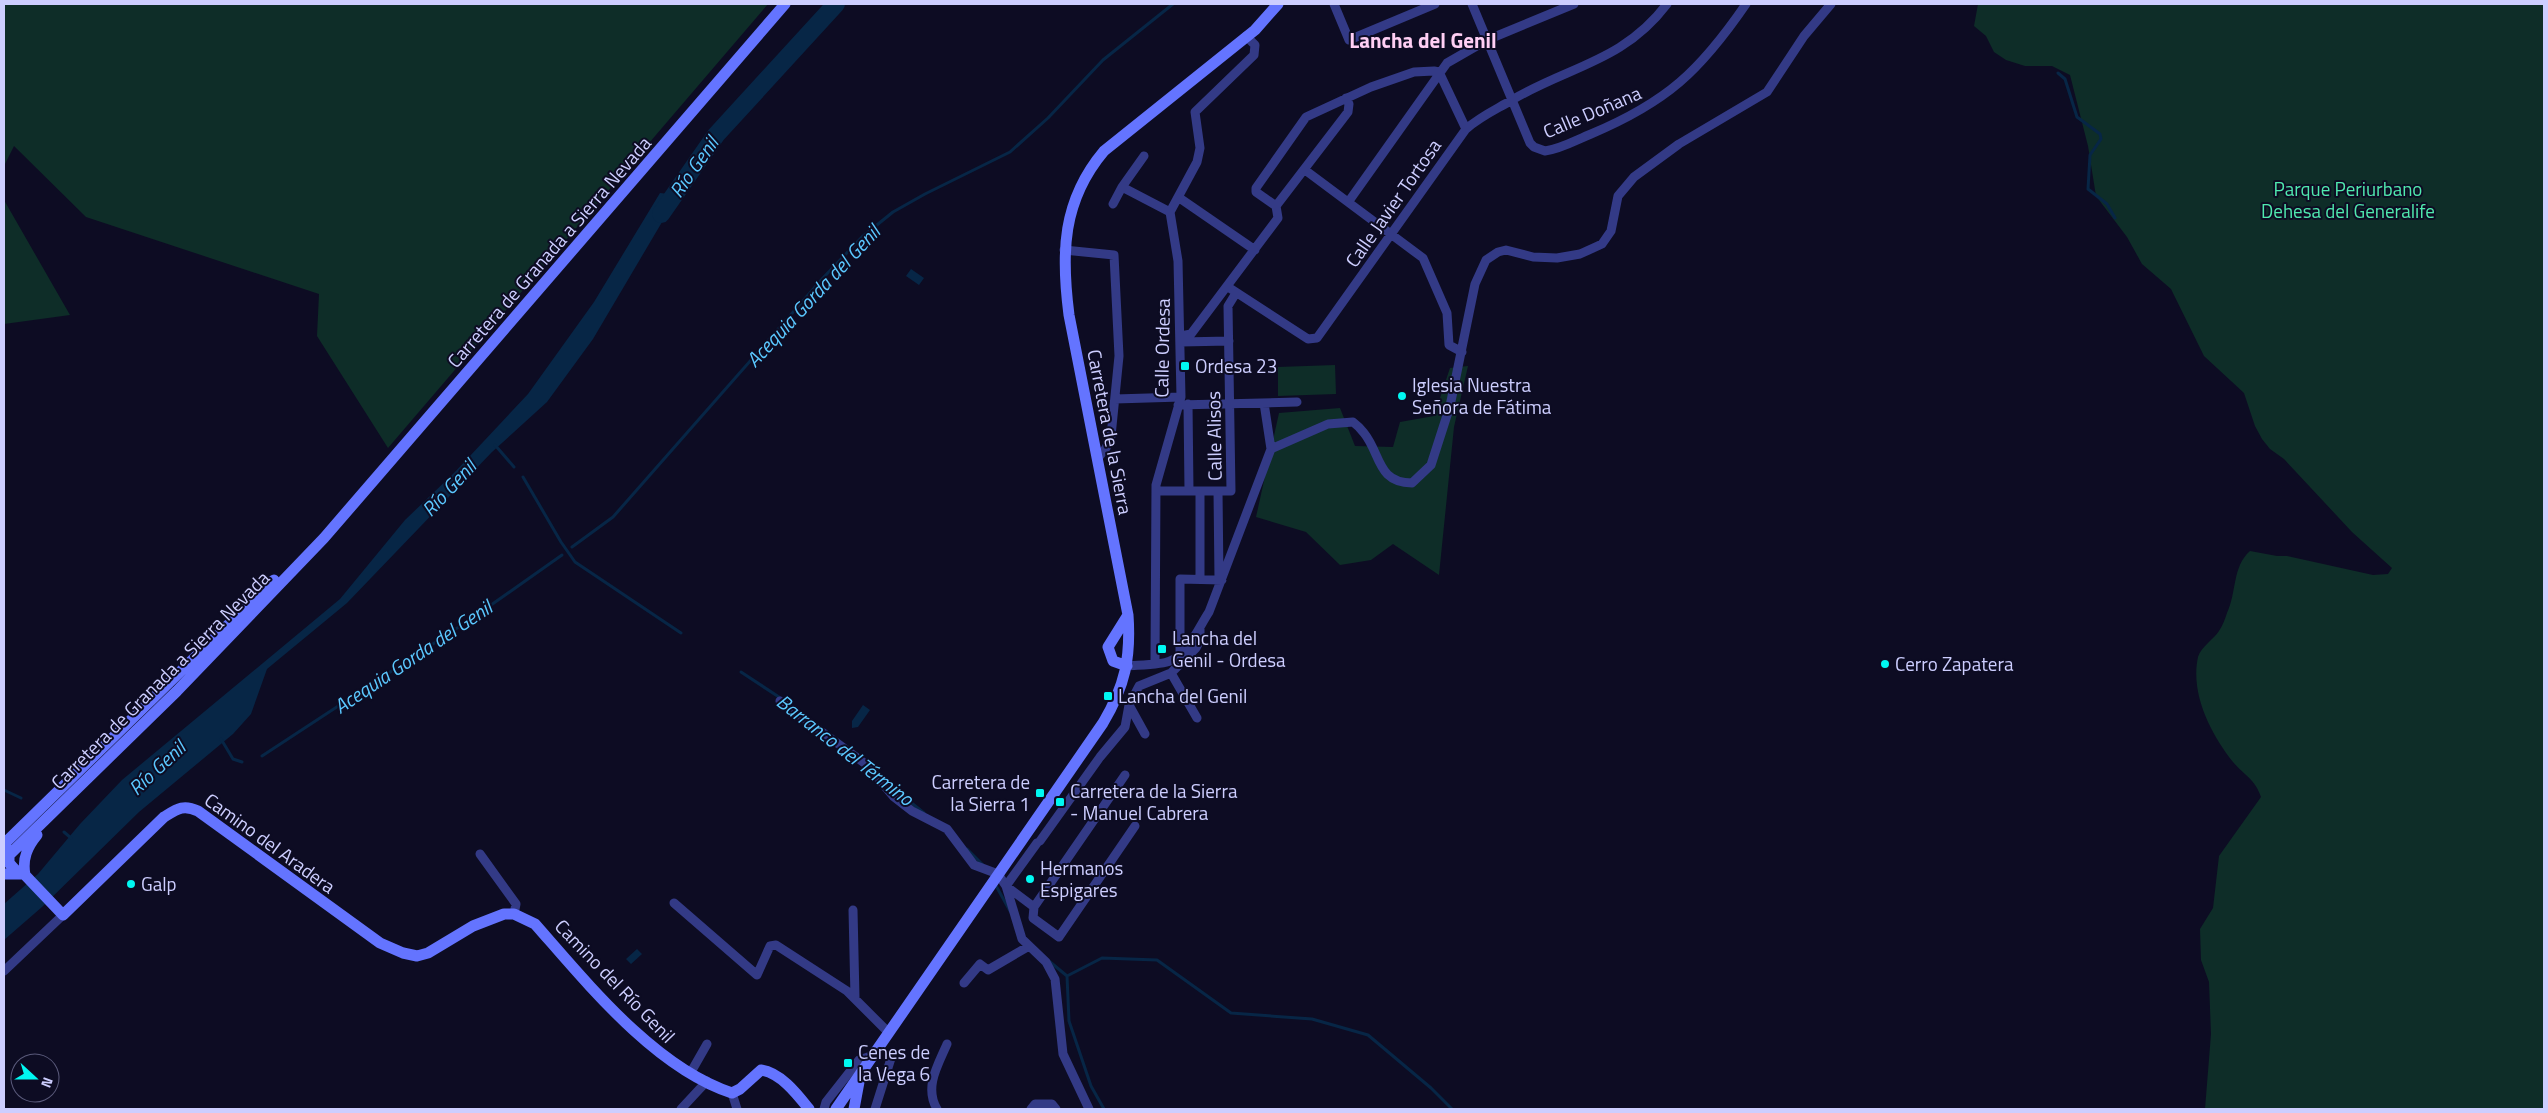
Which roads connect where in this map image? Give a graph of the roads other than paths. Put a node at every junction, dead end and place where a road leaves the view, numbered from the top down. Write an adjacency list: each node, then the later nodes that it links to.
1 (785, 4): 44 (street, Carretera de Granada a Sierra Nevada)
2 (1270, 4): 11 (street, Carretera de la Sierra)
3 (1278, 4): 11 (street, Carretera de la Sierra)
4 (1334, 4): 5 (street)
5 (1435, 4)
6 (1472, 4): 12 (street, Calle Doñana)
7 (1574, 4): 12 (street)
8 (1667, 4): 15 (street, Calle Javier Tortosa)
9 (1746, 4): 15 (street, Calle Doñana)
10 (1831, 4): 32 (street)
11 (1246, 36): 20 (street); 26 (street, Carretera de la Sierra)
12 (1487, 40): 13 (street); 15 (street, Calle Doñana)
13 (1439, 72): 14 (street); 16 (street); 21 (street)
14 (1346, 98): 18 (street); 23 (street)
15 (1513, 99): 16 (street, Calle Javier Tortosa)
16 (1466, 129): 25 (street, Calle Javier Tortosa)
17 (1144, 156): 19 (street)
18 (1305, 170): 21 (street); 23 (street)
19 (1122, 187): 22 (street); 24 (street)
20 (1178, 197): 24 (street); 27 (street)
21 (1349, 201): 25 (street)
22 (1113, 204)
23 (1276, 206): 27 (street)
24 (1170, 212): 30 (street, Calle Ordesa)
25 (1392, 233): 29 (street, Calle Javier Tortosa); 32 (street)
26 (1064, 250): 33 (street); 39 (street, Carretera de la Sierra)
27 (1255, 250): 28 (street)
28 (1228, 287): 29 (street); 30 (street)
29 (1236, 293): 31 (street, Calle Alisos)
30 (1181, 339): 31 (street); 34 (street, Calle Ordesa)
31 (1229, 341): 37 (street, Calle Alisos)
32 (1462, 352): 38 (street)
33 (1115, 398): 34 (street); 39 (street)
34 (1182, 402): 37 (street); 40 (street, Calle Ordesa); 41 (street)
35 (1297, 402): 36 (street)
36 (1264, 403): 37 (street); 38 (street)
37 (1230, 404): 43 (street, Calle Alisos)
38 (1271, 449): 46 (street)
39 (1098, 458): 47 (street, Carretera de la Sierra)
40 (1156, 491): 41 (street); 50 (street, Calle Ordesa)
41 (1189, 491): 42 (street)
42 (1200, 491): 43 (street); 45 (street)
43 (1218, 491): 46 (street)
44 (337, 520): 57 (street, Carretera de Granada a Sierra Nevada); 59 (street, Carretera de Granada a Sierra Nevada)
45 (1200, 579): 46 (street); 49 (street)
46 (1220, 579): 48 (street)
47 (1128, 615): 51 (street, Carretera de la Sierra); 51 (street)
48 (1200, 627): 49 (street); 52 (street)
49 (1180, 654): 50 (street)
50 (1155, 662): 51 (street)
51 (1127, 666): 66 (street, Carretera de la Sierra)
52 (1171, 673): 54 (street); 55 (street)
53 (780, 701): 66 (street)
54 (1128, 705): 56 (street); 67 (street)
55 (1196, 718)
56 (1144, 734)
57 (81, 769): 61 (street, Carretera de Granada a Sierra Nevada); 63 (street)
58 (1125, 775): 69 (street)
59 (47, 818): 63 (street, Carretera de Granada a Sierra Nevada); 64 (street)
60 (1135, 826): 69 (street)
61 (4, 844)
62 (480, 854): 72 (street)
63 (5, 857): 64 (street)
64 (22, 871): 65 (street); 71 (street)
65 (4, 874)
66 (998, 874): 67 (street); 77 (street, Carretera de la Sierra)
67 (1006, 886): 69 (street); 73 (street)
68 (674, 903): 76 (street)
69 (1034, 907)
70 (853, 910): 76 (street)
71 (60, 912): 72 (street, Camino del Aradera); 74 (street, Camino del Aradera)
72 (514, 914): 82 (street, Camino del Río Genil)
73 (1029, 946): 75 (street); 96 (street)
74 (4, 971)
75 (964, 984)
76 (855, 998): 77 (street)
77 (888, 1032): 81 (street, Carretera de la Sierra)
78 (706, 1044): 82 (street)
79 (947, 1044): 93 (street)
80 (893, 1052): 92 (street)
81 (871, 1056): 83 (street, Carretera de la Sierra); 89 (street)
82 (691, 1072): 84 (street, Camino del Río Genil)
83 (860, 1076): 90 (street); 91 (street)
84 (707, 1081): 85 (street, Camino del Río Genil); 86 (street)
85 (732, 1093): 87 (street); 88 (street)
86 (681, 1109)
87 (737, 1109)
88 (809, 1109)
89 (824, 1109)
90 (836, 1109)
91 (854, 1109)
92 (875, 1109)
93 (937, 1109)
94 (1031, 1109): 95 (street)
95 (1056, 1109)
96 (1089, 1109)

